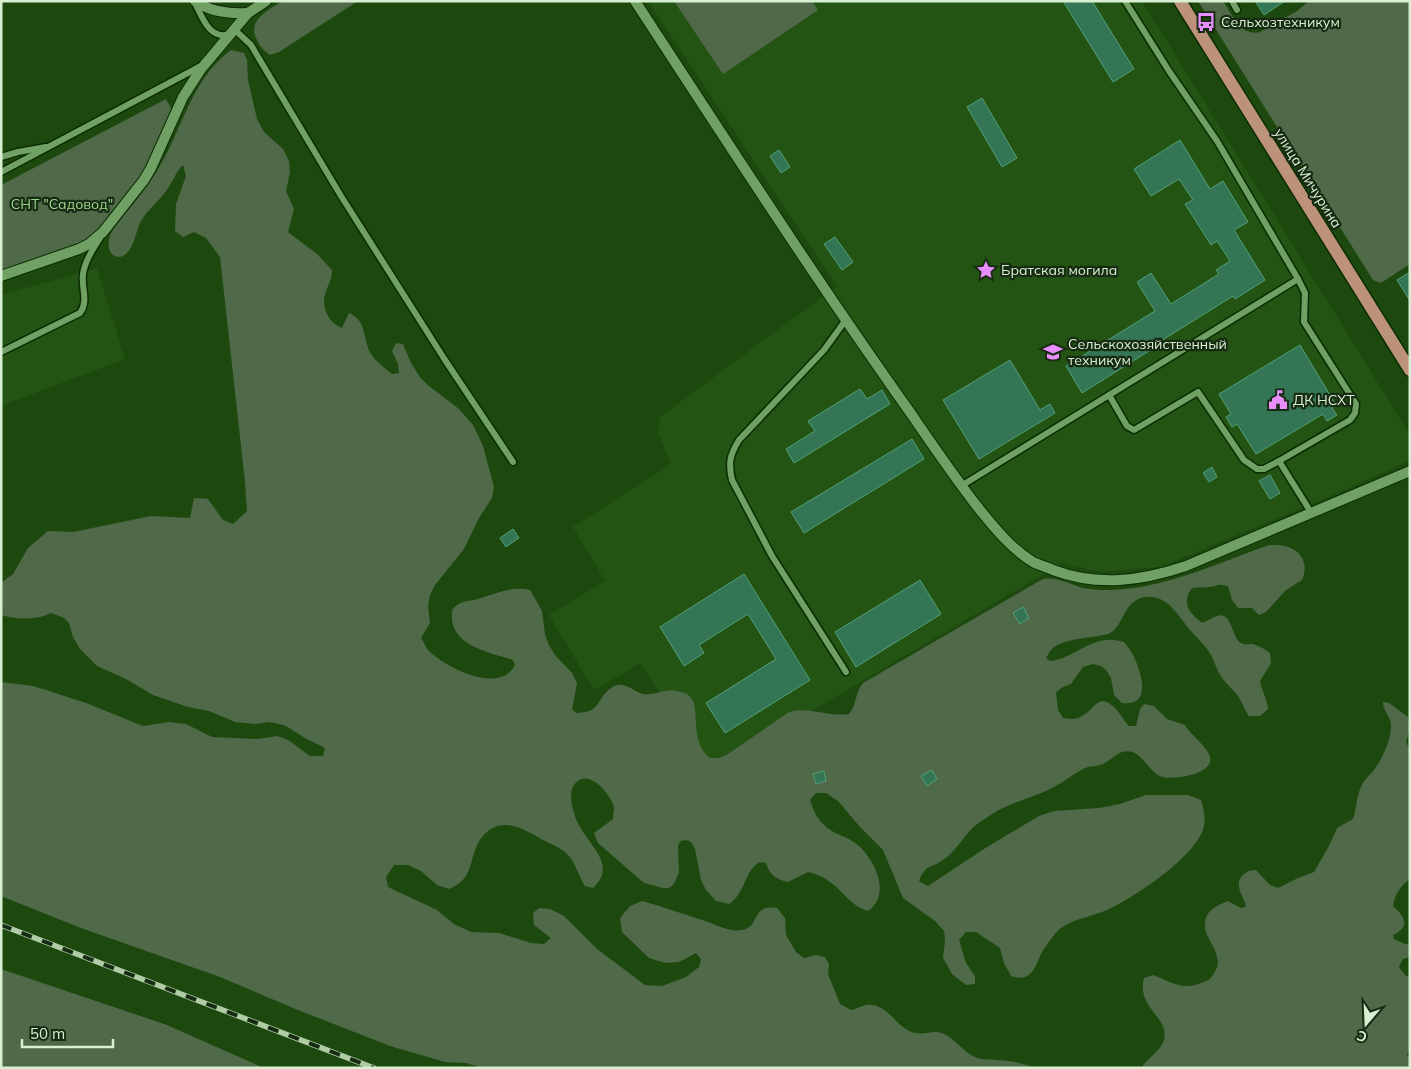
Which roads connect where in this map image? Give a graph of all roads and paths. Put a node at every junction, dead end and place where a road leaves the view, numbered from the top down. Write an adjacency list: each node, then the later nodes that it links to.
1 (266, 1): 8 (street)
2 (635, 1): 17 (street)
3 (1125, 1): 16 (lane)
4 (1180, 1): 19 (main road, улица Мичурина)
5 (1232, 1): 7 (lane)
6 (194, 2): 8 (street); 9 (lane)
7 (1237, 10)
8 (248, 14): 9 (street)
9 (233, 32): 10 (street); 22 (lane)
10 (206, 63): 11 (lane); 14 (street)
11 (51, 147): 12 (lane); 13 (lane)
12 (1, 157)
13 (1, 172)
14 (103, 232): 15 (street); 18 (lane)
15 (1, 276)
16 (1298, 279): 20 (lane); 21 (lane)
17 (845, 321): 24 (street); 26 (lane)
18 (1, 352)
19 (1410, 370)
20 (1109, 395): 21 (lane); 24 (lane)
21 (1279, 461): 25 (lane)
22 (513, 462)
23 (1410, 471): 25 (street)
24 (961, 486): 25 (street)
25 (1312, 514)
26 (846, 672)

